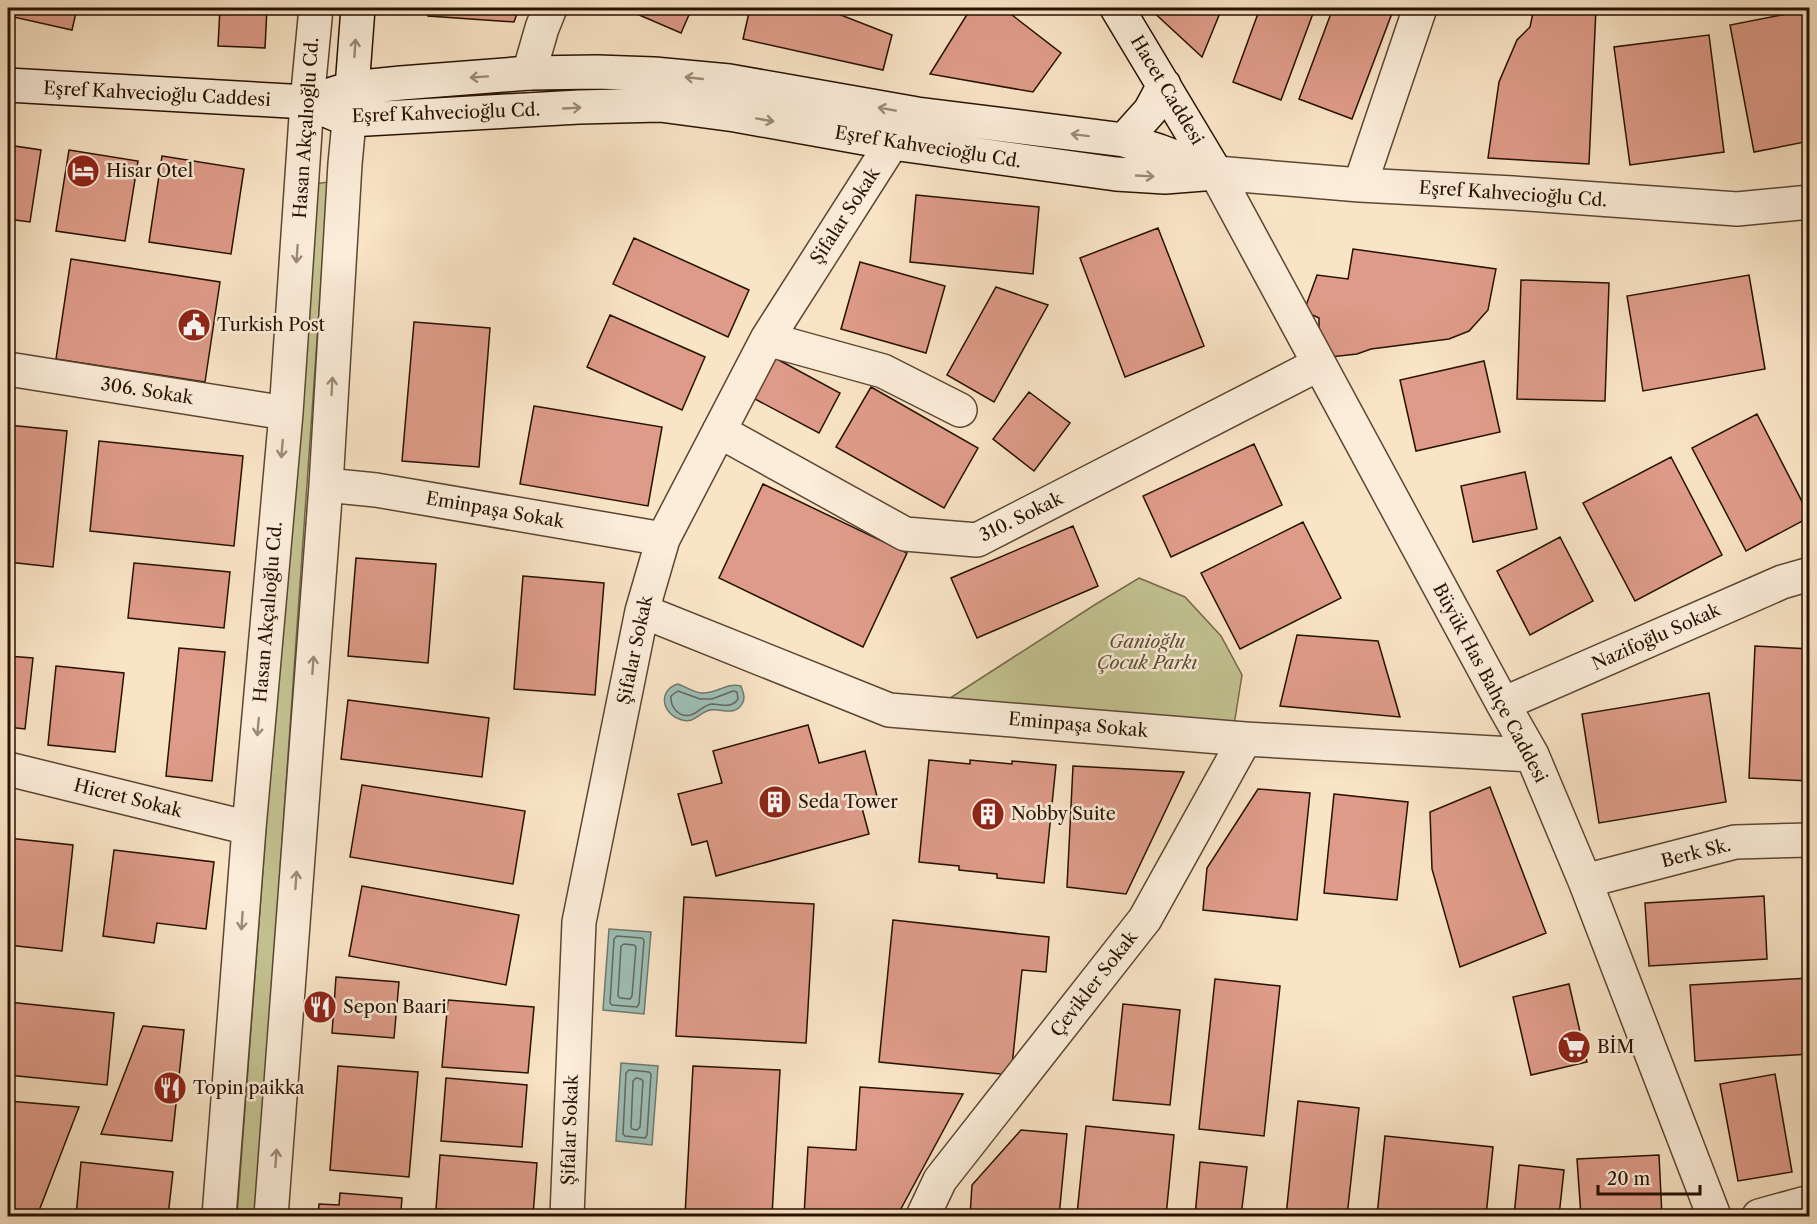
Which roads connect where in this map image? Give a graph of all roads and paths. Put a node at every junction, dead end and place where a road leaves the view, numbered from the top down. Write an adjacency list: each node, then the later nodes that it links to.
1 (315, 8): 10 (street, Hasan Akçalıoğlu Cd.)
2 (358, 8): 9 (street, one-way to 2)
3 (550, 8): 6 (street)
4 (1117, 8): 8 (street, Hacet Caddesi)
5 (1420, 8): 15 (street)
6 (529, 73): 9 (street, Eşref Kahvecioğlu Cd., one-way to 9); 12 (street, Eşref Kahvecioğlu Cd., one-way to 6)
7 (8, 85): 10 (street, Eşref Kahvecioğlu Caddesi)
8 (1164, 85): 12 (street); 14 (street, Hacet Caddesi)
9 (352, 88): 10 (street, Eşref Kahvecioğlu Cd.); 11 (street)
10 (307, 102): 11 (street, Eşref Kahvecioğlu Cd.); 21 (street, Hasan Akçalıoğlu Cd., one-way to 21)
11 (349, 120): 13 (street, Eşref Kahvecioğlu Cd., one-way to 13); 23 (street, one-way to 11)
12 (1124, 140): 14 (street, Eşref Kahvecioğlu Cd.)
13 (892, 143): 14 (street, Eşref Kahvecioğlu Cd., one-way to 14); 17 (street, Şifalar Sokak)
14 (1216, 173): 15 (street, Eşref Kahvecioğlu Cd.); 18 (street, Büyük Has Bahçe Caddesi)
15 (1360, 185): 16 (street, Eşref Kahvecioğlu Cd.)
16 (1809, 202)
17 (767, 339): 20 (street); 22 (street, Şifalar Sokak)
18 (1319, 364): 22 (street, 310. Sokak); 27 (street, Büyük Has Bahçe Caddesi)
19 (8, 369): 21 (street, 306. Sokak)
20 (960, 410)
21 (286, 413): 31 (street, Hasan Akçalıoğlu Cd., one-way to 31)
22 (719, 431): 24 (street, Şifalar Sokak)
23 (326, 485): 24 (street, Eminpaşa Sokak); 36 (street, one-way to 23)
24 (663, 539): 26 (street, Şifalar Sokak)
25 (1809, 574): 27 (street, Nazifoğlu Sokak)
26 (642, 611): 28 (street, Eminpaşa Sokak); 37 (street, Şifalar Sokak)
27 (1503, 704): 29 (street, Büyük Has Bahçe Caddesi)
28 (1245, 739): 29 (street, Eminpaşa Sokak); 38 (street, Çevikler Sokak)
29 (1532, 755): 33 (street, Büyük Has Bahçe Caddesi)
30 (8, 769): 31 (street, Hicret Sokak)
31 (249, 828): 35 (street, Hasan Akçalıoğlu Cd., one-way to 35)
32 (1809, 840): 33 (street, Berk Sk.)
33 (1585, 881): 39 (street, Büyük Has Bahçe Caddesi)
34 (1809, 1202): 40 (street)
35 (219, 1216)
36 (271, 1216)
37 (567, 1216)
38 (923, 1216)
39 (1714, 1216)
40 (1759, 1216)

